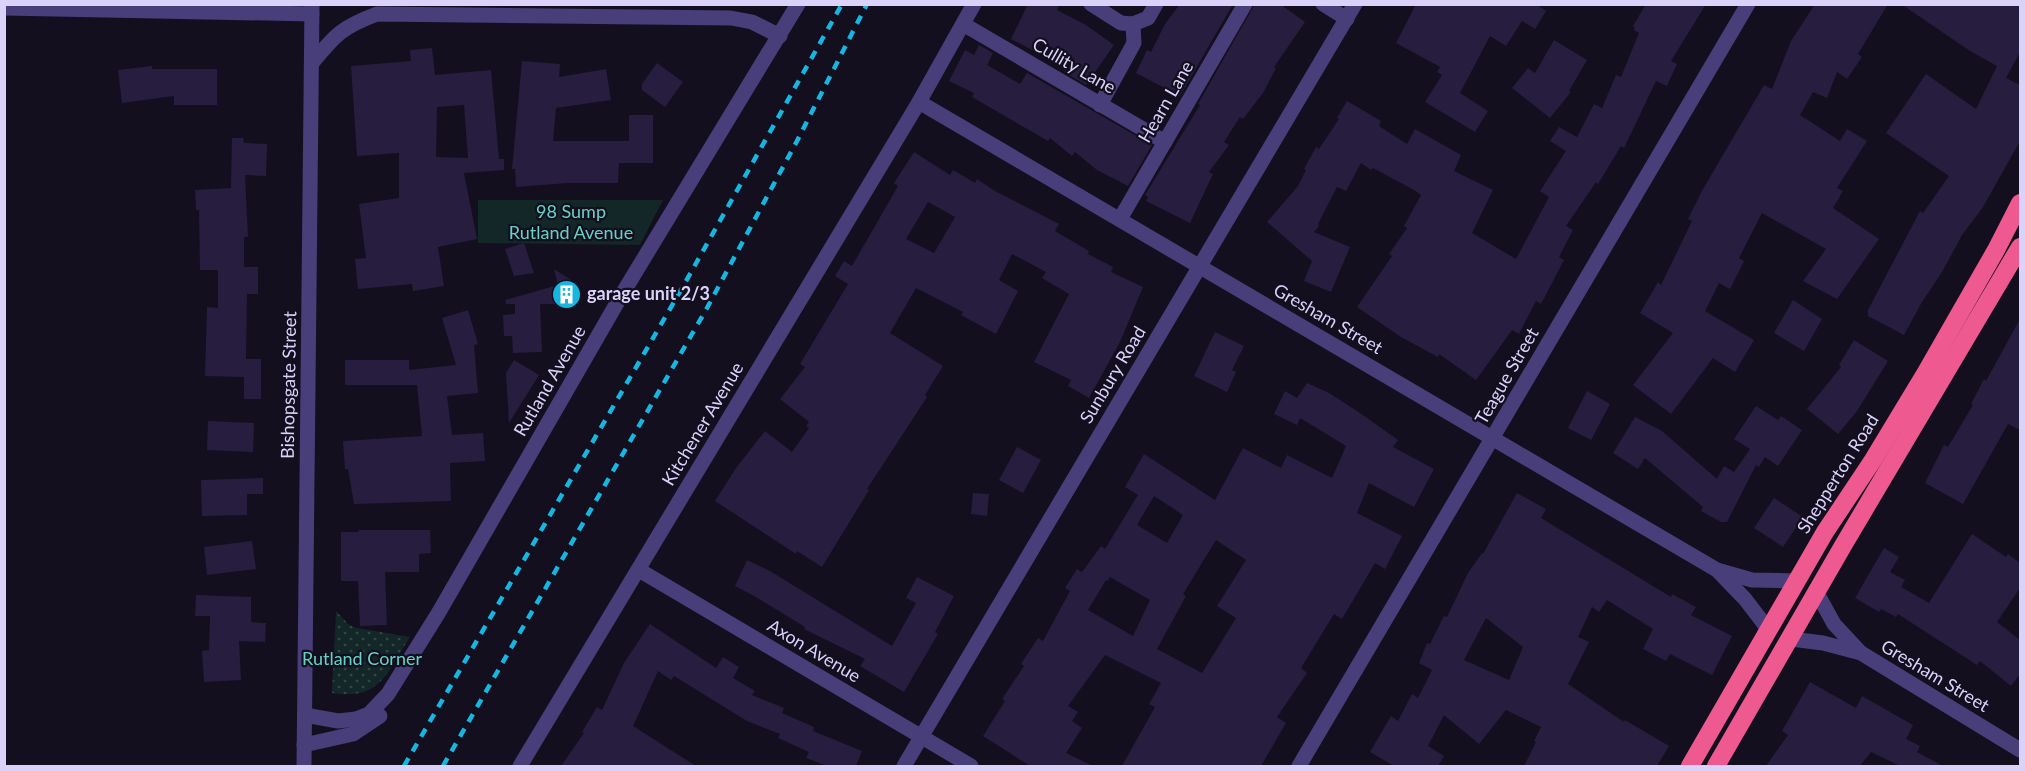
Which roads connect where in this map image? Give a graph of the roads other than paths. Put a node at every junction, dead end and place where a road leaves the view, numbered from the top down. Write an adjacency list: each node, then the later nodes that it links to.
1 (798, 4): 14 (street, Rutland Avenue)
2 (974, 4): 12 (street, Kitchener Avenue)
3 (1091, 4): 13 (street)
4 (1156, 4): 13 (street)
5 (1245, 4): 18 (street, Hearn Lane)
6 (1323, 4): 11 (street)
7 (1355, 4): 11 (street, Sunbury Road)
8 (1748, 4): 23 (street, Teague Street)
9 (4, 8): 10 (street)
10 (312, 9): 15 (street, Bishopsgate Street)
11 (1347, 19): 22 (street, Sunbury Road)
12 (963, 24): 16 (street, Kitchener Avenue); 17 (street, Cullity Lane)
13 (1133, 24): 17 (street)
14 (780, 36): 15 (street); 31 (street, Rutland Avenue)
15 (312, 63): 32 (street, Bishopsgate Street)
16 (919, 102): 20 (street, Gresham Street); 24 (street, Kitchener Avenue)
17 (1100, 105): 18 (street, Cullity Lane)
18 (1165, 142): 20 (street, Hearn Lane)
19 (2020, 203): 26 (highway, Shepperton Road)
20 (1120, 219): 22 (street, Gresham Street)
21 (2020, 247): 27 (highway)
22 (1199, 266): 23 (street, Gresham Street); 33 (street, Sunbury Road)
23 (1493, 438): 25 (street, Gresham Street); 40 (street, Teague Street)
24 (639, 570): 33 (street, Axon Avenue); 37 (street, Kitchener Avenue)
25 (1717, 570): 26 (street, Gresham Street); 28 (street, Gresham Street)
26 (1797, 581): 28 (highway, Shepperton Road)
27 (1817, 593): 29 (highway); 30 (street, Gresham Street)
28 (1768, 629): 41 (highway, Shepperton Road)
29 (1791, 639): 30 (street, Gresham Street); 42 (highway)
30 (1861, 653): 35 (street, Gresham Street)
31 (412, 656): 32 (street, Rutland Avenue); 34 (street, Rutland Avenue)
32 (305, 715): 34 (street, Bishopsgate Street)
33 (921, 738): 38 (street, Sunbury Road); 39 (street, Axon Avenue)
34 (304, 745): 36 (street, Bishopsgate Street)
35 (2020, 750)
36 (304, 766)
37 (520, 766)
38 (904, 766)
39 (970, 766)
40 (1299, 766)
41 (1690, 766)
42 (1716, 766)

